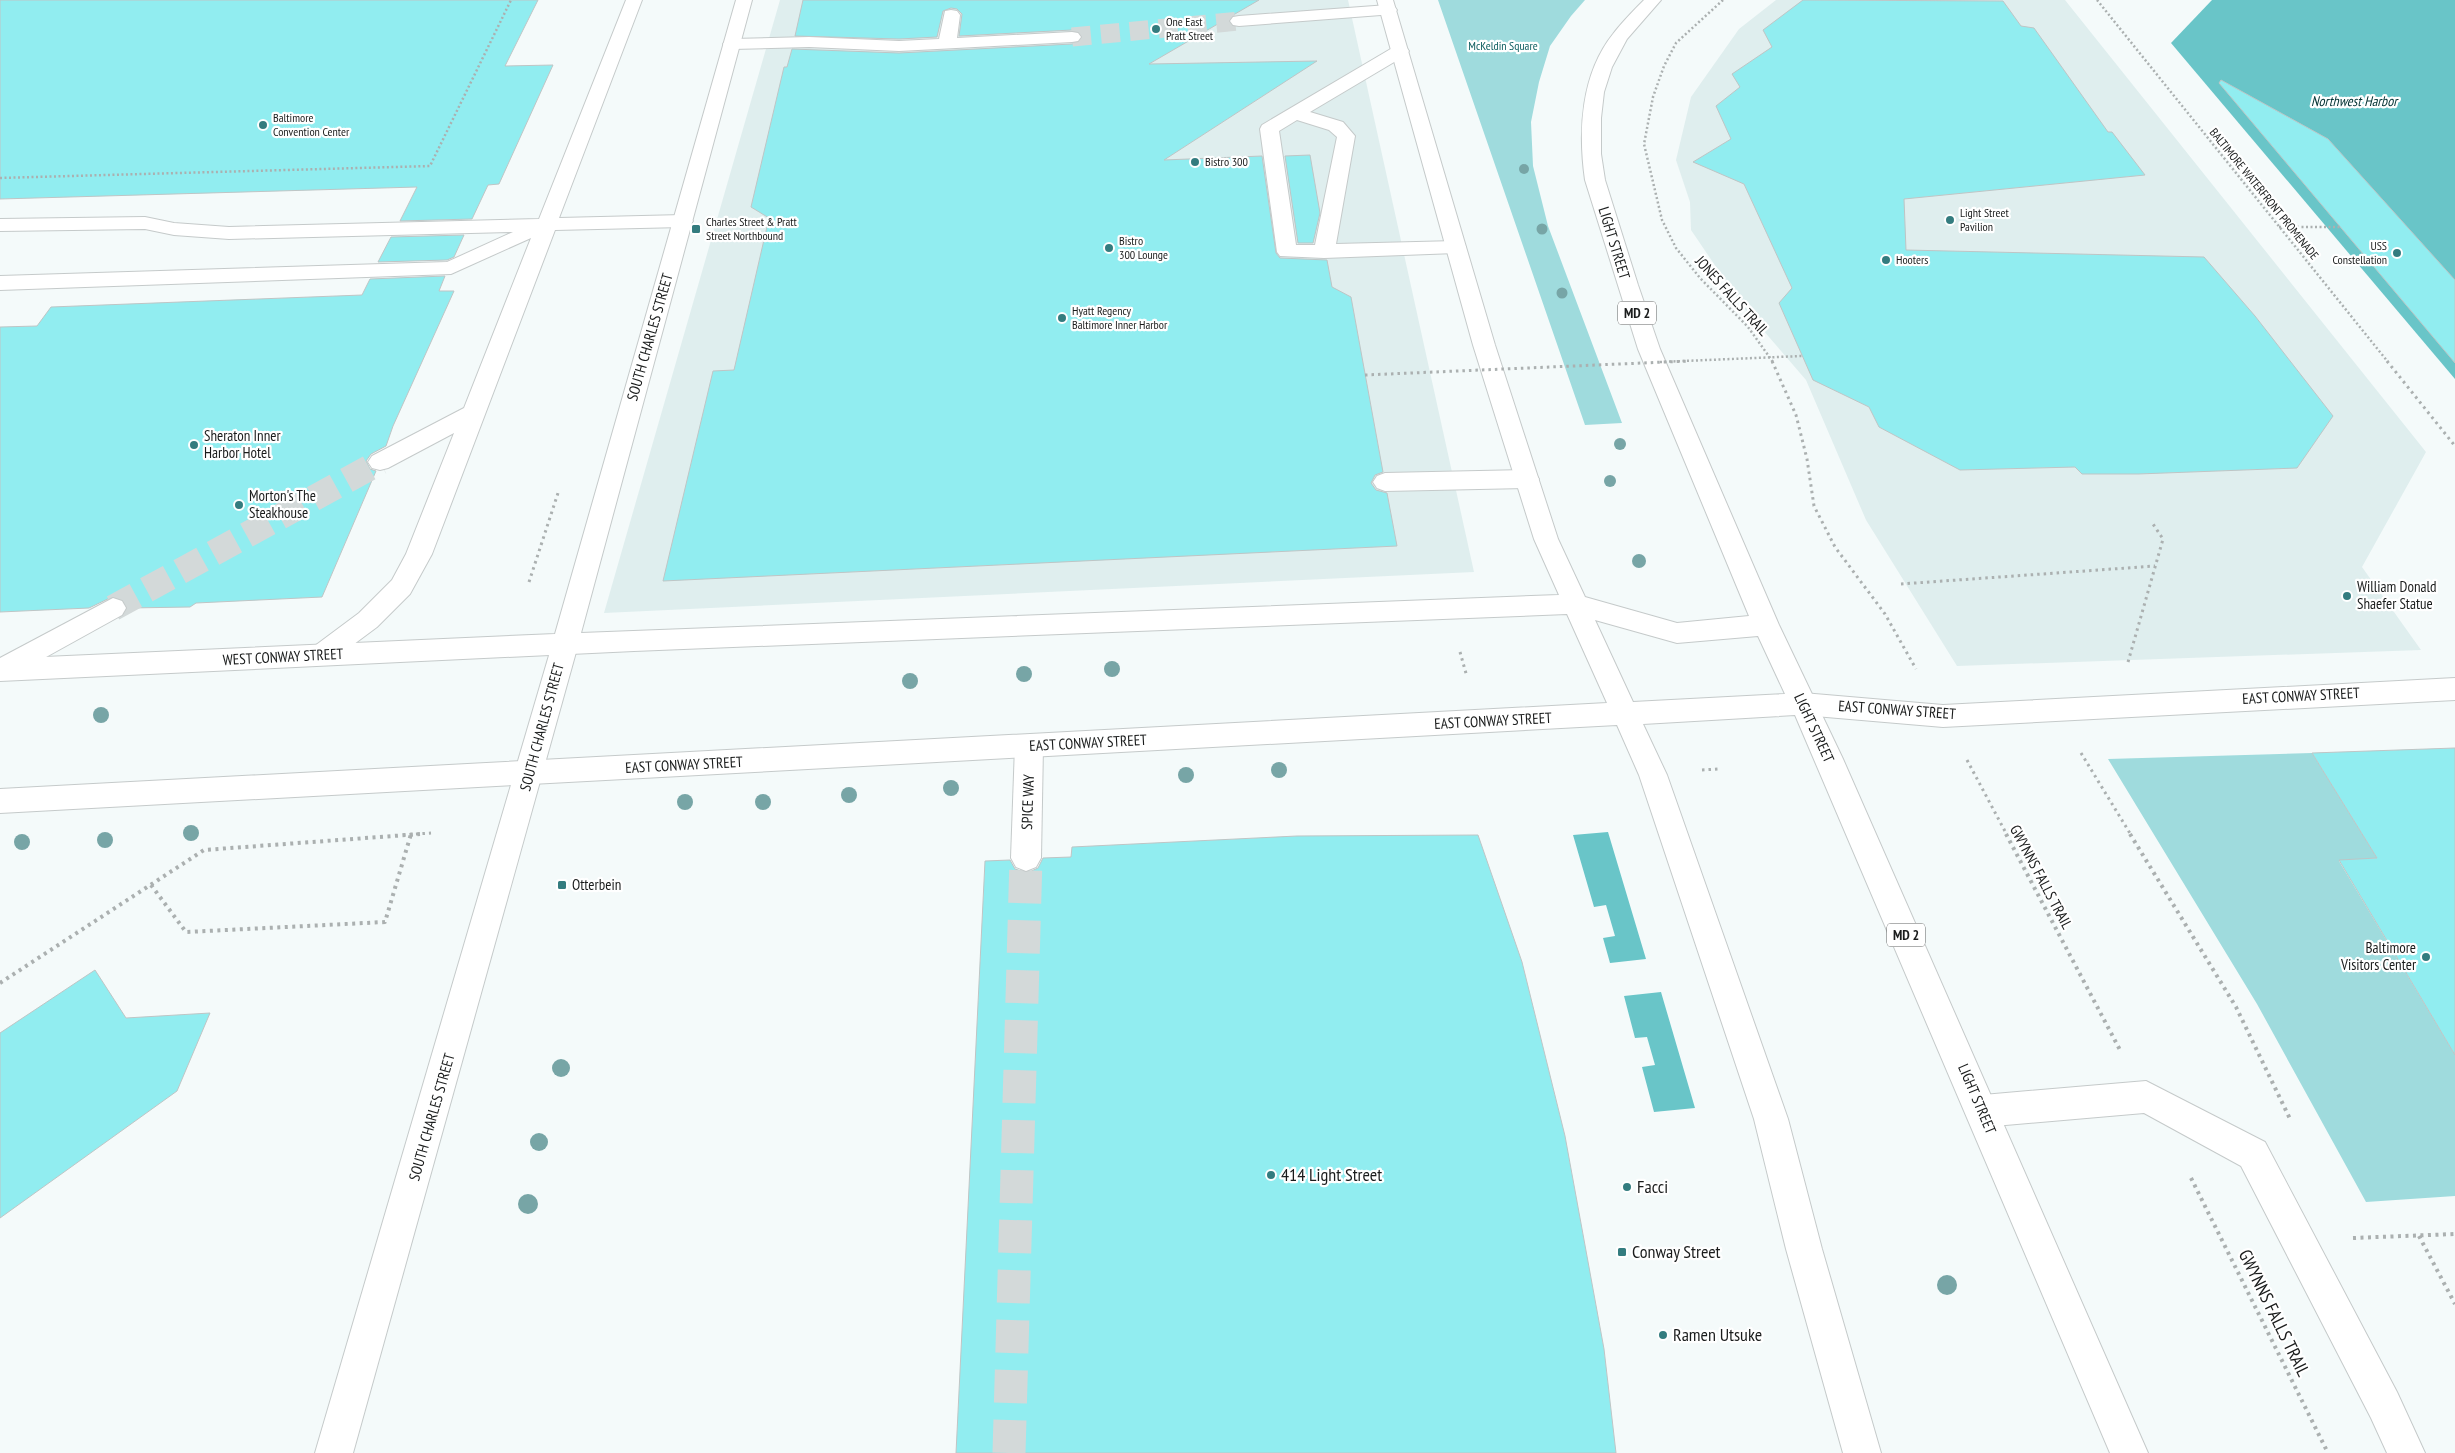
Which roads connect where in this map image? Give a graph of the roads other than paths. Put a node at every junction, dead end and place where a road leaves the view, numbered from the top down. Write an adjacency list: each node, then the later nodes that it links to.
1 (634, 0): 14 (main road)
2 (744, 0): 8 (main road, SOUTH CHARLES STREET)
3 (1653, 0): 24 (main road, LIGHT STREET / MD 2)
4 (1387, 5): 6 (main road); 10 (main road)
5 (951, 14): 9 (main road)
6 (1239, 21)
7 (1072, 37): 9 (main road)
8 (732, 44): 9 (main road); 12 (main road, SOUTH CHARLES STREET)
9 (948, 44)
10 (1400, 51): 11 (main road); 15 (main road)
11 (1296, 114): 16 (main road); 16 (main road)
12 (683, 221): 14 (main road); 25 (main road, SOUTH CHARLES STREET)
13 (0, 225): 14 (main road)
14 (546, 225): 17 (main road); 18 (main road)
15 (1456, 248): 16 (main road); 20 (main road)
16 (1324, 252)
17 (0, 283)
18 (474, 412): 19 (main road); 26 (main road)
19 (380, 462)
20 (1527, 479): 21 (main road); 22 (main road)
21 (1385, 482)
22 (1576, 604): 24 (main road); 25 (main road); 30 (main road)
23 (113, 608): 27 (main road)
24 (1766, 625): 29 (main road, LIGHT STREET / MD 2)
25 (565, 644): 26 (main road, WEST CONWAY STREET); 32 (main road, SOUTH CHARLES STREET)
26 (321, 655): 27 (main road, WEST CONWAY STREET)
27 (0, 670)
28 (2455, 689): 29 (main road, EAST CONWAY STREET)
29 (1803, 704): 30 (main road, EAST CONWAY STREET); 35 (main road, LIGHT STREET / MD 2)
30 (1626, 714): 31 (main road, EAST CONWAY STREET); 37 (main road)
31 (1030, 746): 32 (main road, EAST CONWAY STREET); 34 (main road, SPICE WAY)
32 (530, 773): 33 (main road); 36 (main road, SOUTH CHARLES STREET)
33 (0, 801)
34 (1026, 858)
35 (1983, 1110): 38 (main road, LIGHT STREET / MD 2); 39 (main road)
36 (334, 1453)
37 (1862, 1453)
38 (2129, 1453)
39 (2406, 1453)

